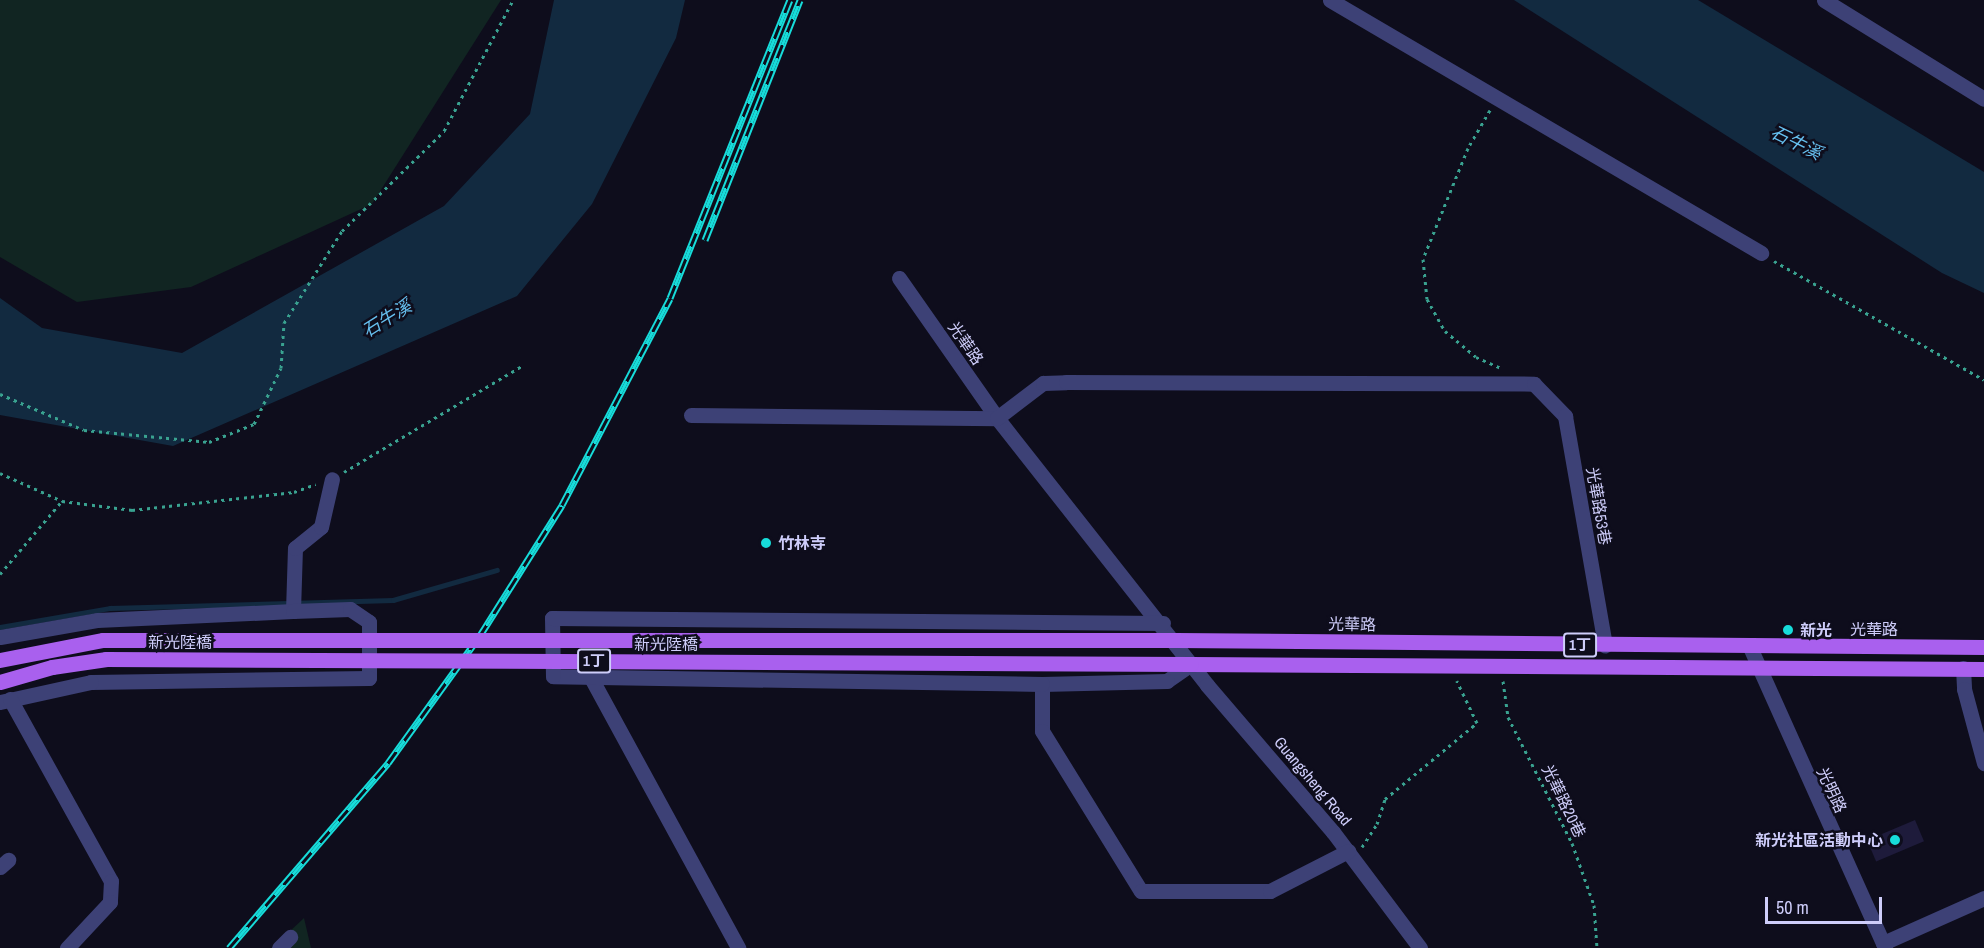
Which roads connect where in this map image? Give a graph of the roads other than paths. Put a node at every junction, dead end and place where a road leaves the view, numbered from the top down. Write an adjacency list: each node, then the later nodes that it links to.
1 (1330, 0): 4 (street)
2 (1824, 0): 3 (street)
3 (1984, 99)
4 (1761, 253)
5 (898, 278): 7 (street, 光華路)
6 (691, 415): 7 (street)
7 (997, 418): 10 (street, 光華路); 15 (street, 光華路53巷)
8 (332, 479): 9 (street)
9 (293, 611): 11 (street); 26 (street)
10 (1163, 623): 12 (street, 光華路); 23 (street)
11 (0, 637)
12 (1176, 640): 13 (main road, 光華路 / 1丁); 17 (main road, 新光陸橋 / 1丁, bridge); 18 (street, Guangsheng Road)
13 (1549, 644): 15 (main road, 光華路 / 1丁); 19 (main road)
14 (1749, 645): 15 (main road, 光華路 / 1丁); 16 (main road, 光華路 / 1丁); 20 (street, 光明路)
15 (1605, 646)
16 (1984, 647)
17 (0, 660)
18 (1191, 664): 19 (main road, 1丁); 24 (main road, 新光陸橋 / 1丁, bridge); 25 (street); 28 (street, Guangsheng Road)
19 (1550, 666): 20 (main road, 1丁)
20 (1757, 668): 21 (main road, 1丁); 31 (street, 光明路)
21 (1963, 668): 22 (main road, 1丁); 27 (street)
22 (1984, 669)
23 (590, 676): 25 (street); 34 (street)
24 (0, 682)
25 (1042, 684): 28 (street)
26 (5, 701): 32 (street)
27 (1984, 763)
28 (1351, 855): 35 (street, Guangsheng Road)
29 (1984, 898): 31 (street)
30 (290, 937): 33 (street)
31 (1884, 945)
32 (67, 948)
33 (279, 948)
34 (738, 948)
35 (1420, 948)

